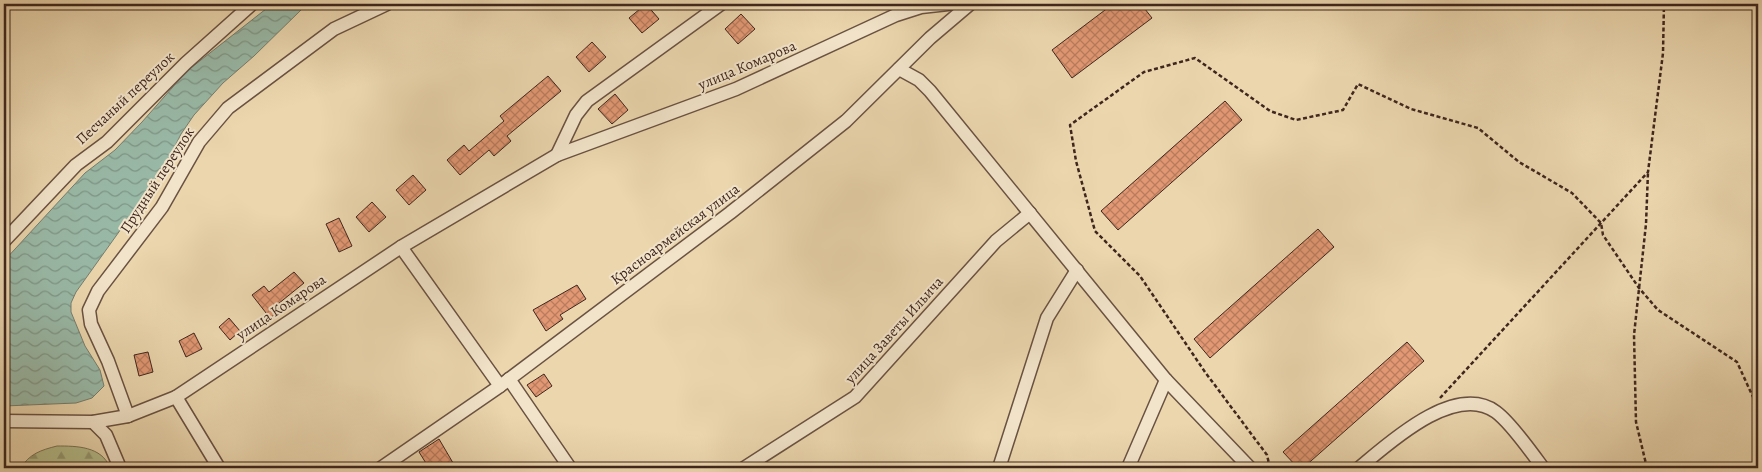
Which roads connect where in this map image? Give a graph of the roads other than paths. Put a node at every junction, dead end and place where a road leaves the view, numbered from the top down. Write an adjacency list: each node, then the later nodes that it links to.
1 (252, 4): 9 (street, Песчаный переулок)
2 (387, 4): 15 (street, Прудный переулок)
3 (721, 4): 7 (street)
4 (948, 4): 7 (street, улица Комарова)
5 (970, 4): 6 (street, Красноармейская улица)
6 (899, 69): 8 (street); 13 (street, Красноармейская улица)
7 (557, 156): 10 (street, улица Комарова)
8 (1030, 213): 11 (street); 22 (street, улица Заветы Ильича)
9 (4, 241)
10 (402, 247): 13 (street); 14 (street, улица Комарова)
11 (1077, 270): 12 (street); 23 (street)
12 (1166, 380): 24 (street); 25 (street)
13 (504, 383): 20 (street, Красноармейская улица); 21 (street)
14 (176, 397): 15 (street, улица Комарова); 19 (street)
15 (128, 416): 17 (street, улица Комарова)
16 (4, 421): 17 (street, улица Комарова)
17 (94, 422): 18 (street)
18 (120, 468)
19 (219, 468)
20 (381, 468)
21 (570, 468)
22 (744, 468)
23 (999, 468)
24 (1128, 468)
25 (1250, 468)
26 (1359, 468): 27 (street)
27 (1543, 468)

